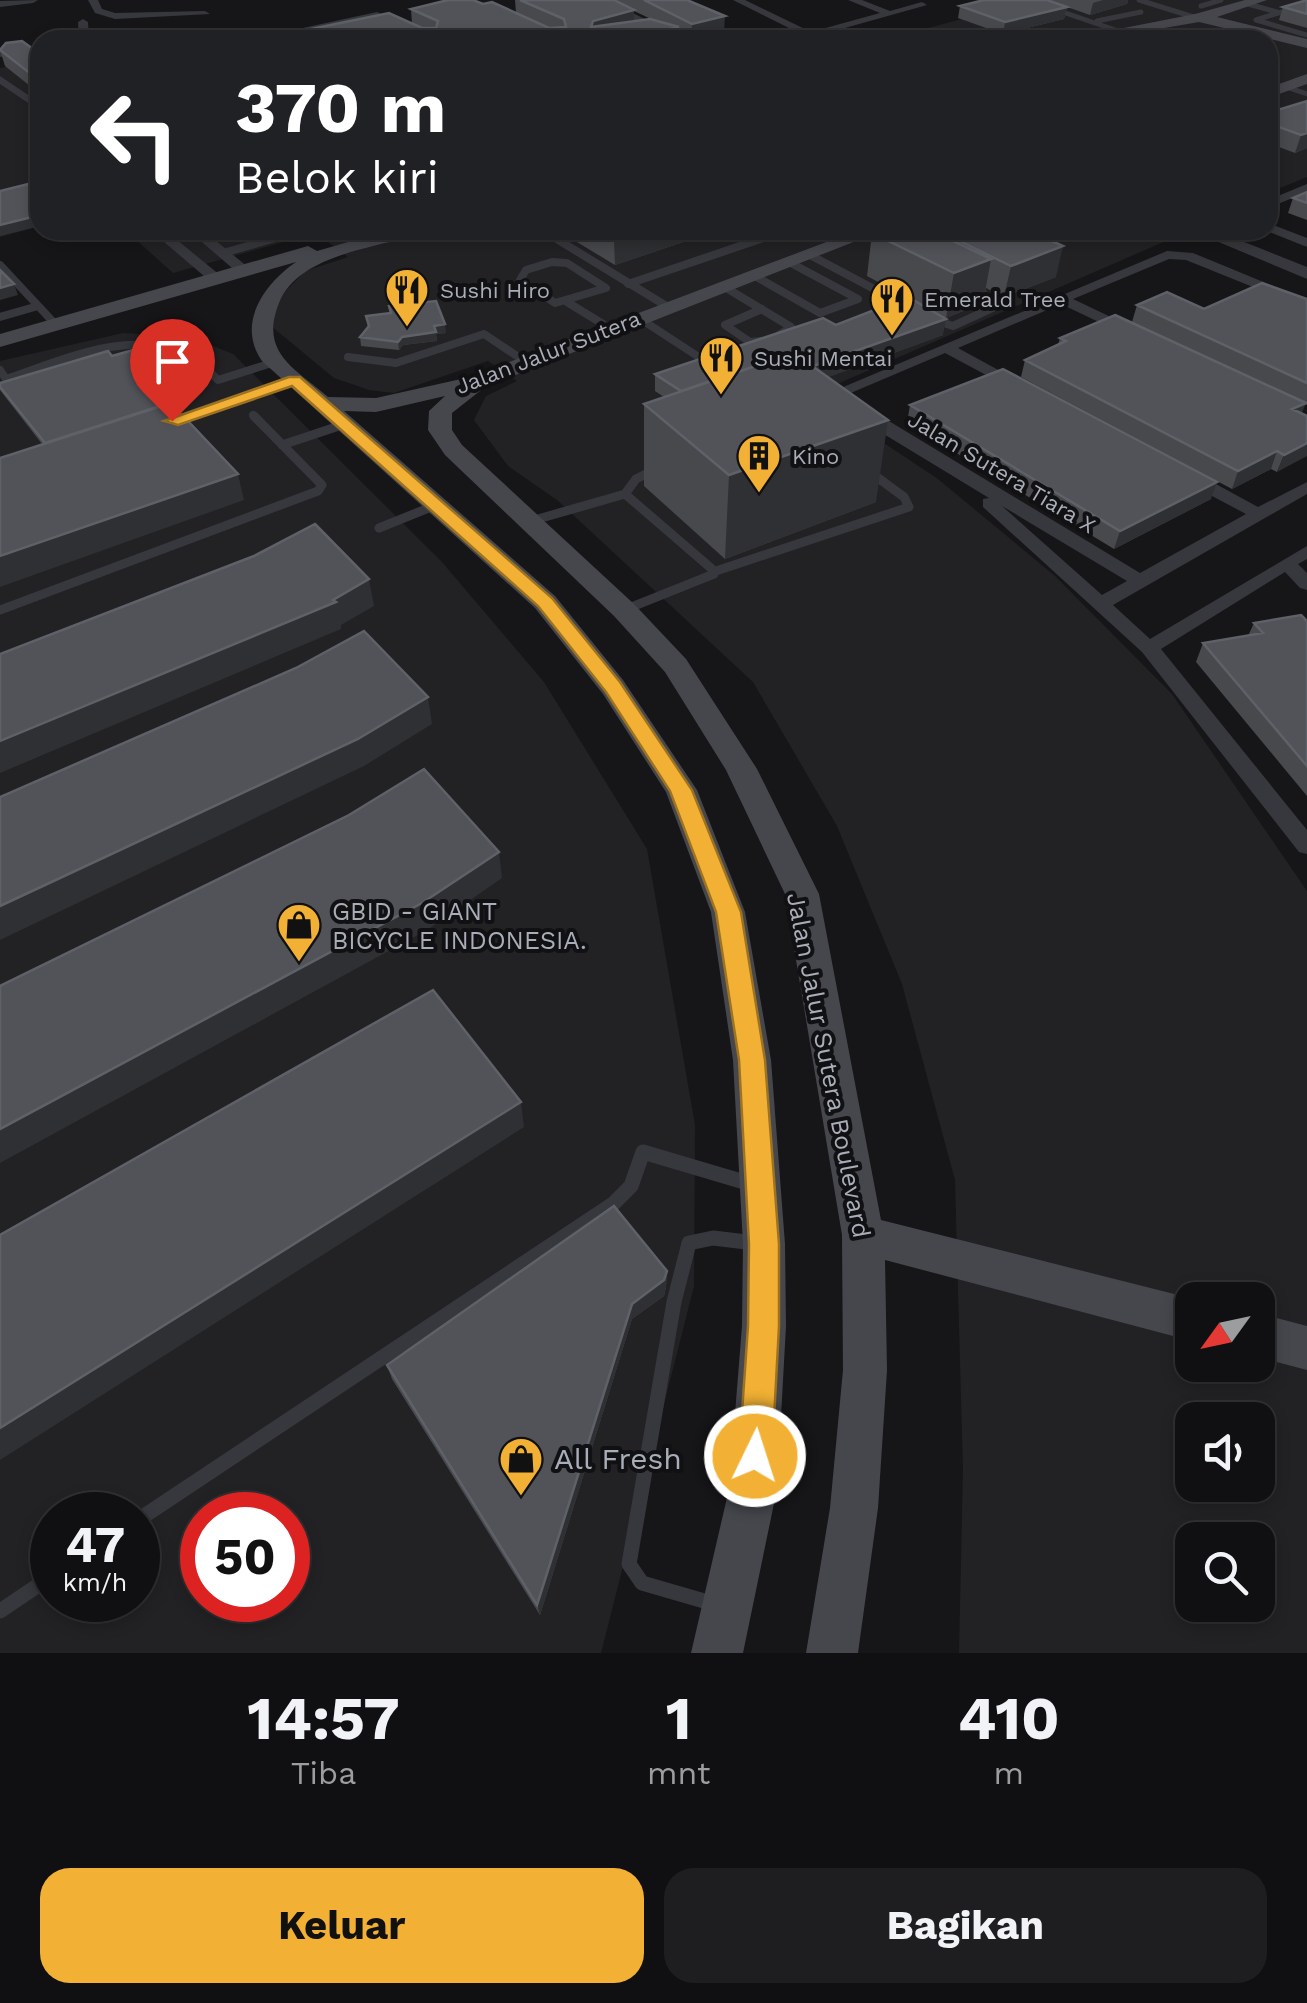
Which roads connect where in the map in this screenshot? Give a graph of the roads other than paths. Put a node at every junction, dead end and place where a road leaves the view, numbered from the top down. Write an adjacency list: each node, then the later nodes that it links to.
1 (34, 0): 9 (street)
2 (93, 0): 19 (street)
3 (162, 0): 19 (street)
4 (596, 0): 22 (street)
5 (738, 0): 28 (street)
6 (853, 0): 17 (street)
7 (1139, 0): 18 (lane)
8 (1249, 3): 10 (main road); 15 (lane)
9 (0, 4)
10 (1220, 4): 18 (main road); 21 (main road)
11 (1307, 4): 15 (lane)
12 (922, 5): 17 (street)
13 (1042, 5): 30 (lane)
14 (1141, 12): 31 (lane)
15 (1279, 13): 35 (lane)
16 (205, 14): 19 (street)
17 (890, 14): 29 (street)
18 (1196, 14): 21 (main road); 32 (main road)
19 (168, 16)
20 (83, 22): 23 (street)
21 (1234, 22): 33 (main road)
22 (652, 27): 26 (street); 27 (street)
23 (83, 30)
24 (286, 30): 25 (street)
25 (411, 30)
26 (642, 30)
27 (659, 30)
28 (800, 30)
29 (829, 30)
30 (1090, 30)
31 (1102, 30)
32 (1130, 30)
33 (1261, 30)
34 (1278, 35): 36 (main road)
35 (1307, 35)
36 (1307, 44)
37 (30, 50): 38 (street)
38 (0, 54)
39 (0, 79): 44 (street)
40 (1307, 79): 41 (main road)
41 (1286, 87): 42 (main road); 43 (lane)
42 (1278, 90)
43 (1307, 94)
44 (30, 101)
45 (1307, 188): 46 (street)
46 (1278, 200)
47 (1278, 231): 57 (street)
48 (169, 240): 66 (street)
49 (207, 240): 58 (street)
50 (269, 240): 58 (lane)
51 (350, 240): 62 (main road)
52 (379, 240): 84 (main road)
53 (558, 240): 67 (lane)
54 (758, 240): 67 (lane)
55 (855, 240): 59 (main road, Jalan Jalur Sutera)
56 (1224, 240): 63 (street)
57 (1307, 243)
58 (223, 253): 62 (street)
59 (798, 258): 64 (main road, Jalan Jalur Sutera); 64 (lane); 65 (lane)
60 (0, 265): 73 (lane)
61 (867, 269): 65 (lane)
62 (244, 270): 66 (main road)
63 (1307, 274)
64 (753, 275): 68 (main road, Jalan Jalur Sutera)
65 (848, 276): 69 (lane)
66 (216, 279): 78 (main road)
67 (628, 284): 74 (lane)
68 (723, 286): 74 (main road, Jalan Jalur Sutera); 75 (lane)
69 (968, 286)
70 (1062, 299): 72 (street); 80 (street); 82 (street)
71 (567, 302): 71 (lane); 79 (lane)
72 (1307, 305)
73 (38, 306): 76 (lane); 78 (lane)
74 (668, 307): 77 (main road, Jalan Jalur Sutera)
75 (762, 309): 75 (lane)
76 (0, 316)
77 (639, 318): 79 (main road, Jalan Jalur Sutera); 86 (lane)
78 (56, 325): 81 (main road)
79 (611, 329): 85 (main road, Jalan Jalur Sutera)
80 (1149, 340)
81 (0, 341)
82 (945, 347): 90 (street); 98 (street, Jalan Sutera Tiara X)
83 (348, 357): 85 (lane)
84 (276, 362): 87 (lane); 88 (main road)
85 (526, 362): 89 (main road, Jalan Jalur Sutera)
86 (708, 363)
87 (0, 370)
88 (294, 380): 92 (main road); 93 (lane)
89 (477, 382): 92 (main road, Jalan Jalur Sutera); 103 (main road, Jalan Jalur Sutera Boulevard)
90 (1032, 394)
91 (253, 414): 94 (lane)
92 (335, 414): 94 (lane); 101 (main road)
93 (167, 423)
94 (282, 445): 111 (lane)
95 (856, 462): 107 (lane)
96 (660, 468): 100 (lane)
97 (1172, 468): 102 (street)
98 (954, 470): 108 (street, Jalan Sutera Tiara X); 110 (street)
99 (1307, 487): 102 (street)
100 (625, 494): 103 (lane); 107 (lane)
101 (436, 506): 104 (lane); 115 (main road)
102 (1258, 514): 108 (street)
103 (531, 520): 112 (main road, Jalan Jalur Sutera Boulevard)
104 (379, 528)
105 (1307, 551): 106 (street)
106 (1288, 563): 109 (street); 113 (street)
107 (713, 572): 112 (lane)
108 (1140, 580): 110 (street)
109 (1307, 584)
110 (1100, 604): 113 (street)
111 (0, 610)
112 (624, 610): 116 (main road, Jalan Jalur Sutera Boulevard)
113 (1149, 648): 114 (street)
114 (1307, 846)
115 (760, 1186): 117 (main road); 121 (lane)
116 (864, 1235): 118 (main road); 126 (main road, Jalan Jalur Sutera Boulevard)
117 (764, 1244): 123 (main road); 123 (lane)
118 (1175, 1315)
119 (1275, 1340): 120 (main road)
120 (1307, 1348)
121 (160, 1505)
122 (30, 1591): 124 (lane)
123 (727, 1608): 125 (main road)
124 (0, 1611)
125 (717, 1653)
126 (832, 1653)

